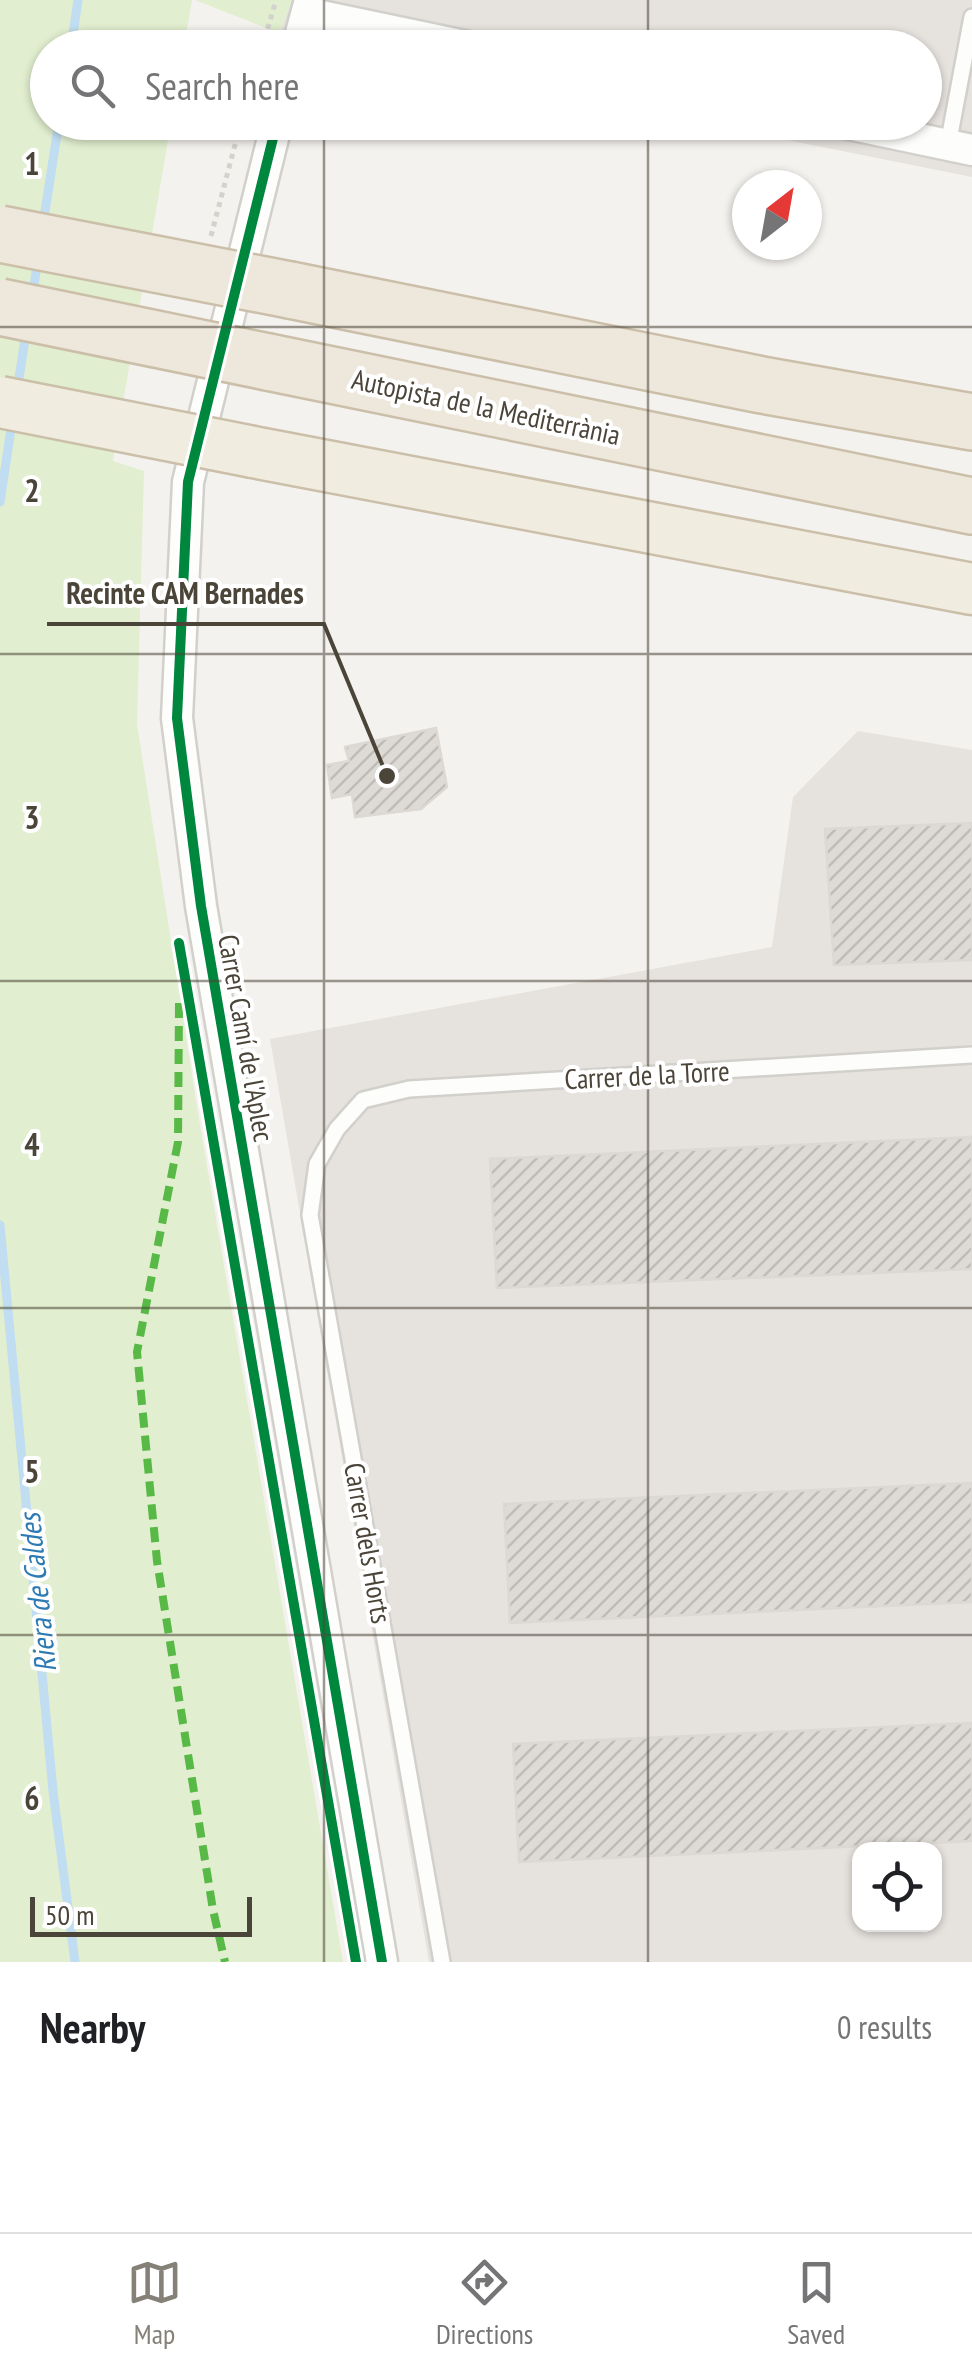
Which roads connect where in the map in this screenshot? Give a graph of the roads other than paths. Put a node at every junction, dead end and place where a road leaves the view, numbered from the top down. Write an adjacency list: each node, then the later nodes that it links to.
1 (308, 7): 3 (street)
2 (972, 17): 6 (lane)
3 (401, 30)
4 (273, 140): 15 (street, Carrer Camí de l'Aplec)
5 (926, 140): 6 (street)
6 (960, 147)
7 (0, 234): 10 (highway, bridge)
8 (0, 307): 11 (highway, Autopista de la Mediterrània, bridge)
9 (0, 402): 12 (highway, bridge)
10 (972, 422)
11 (972, 506)
12 (972, 589)
13 (972, 1055): 14 (lane, Carrer de la Torre)
14 (337, 1129): 16 (lane, Carrer dels Horts)
15 (382, 1962)
16 (442, 1962)

